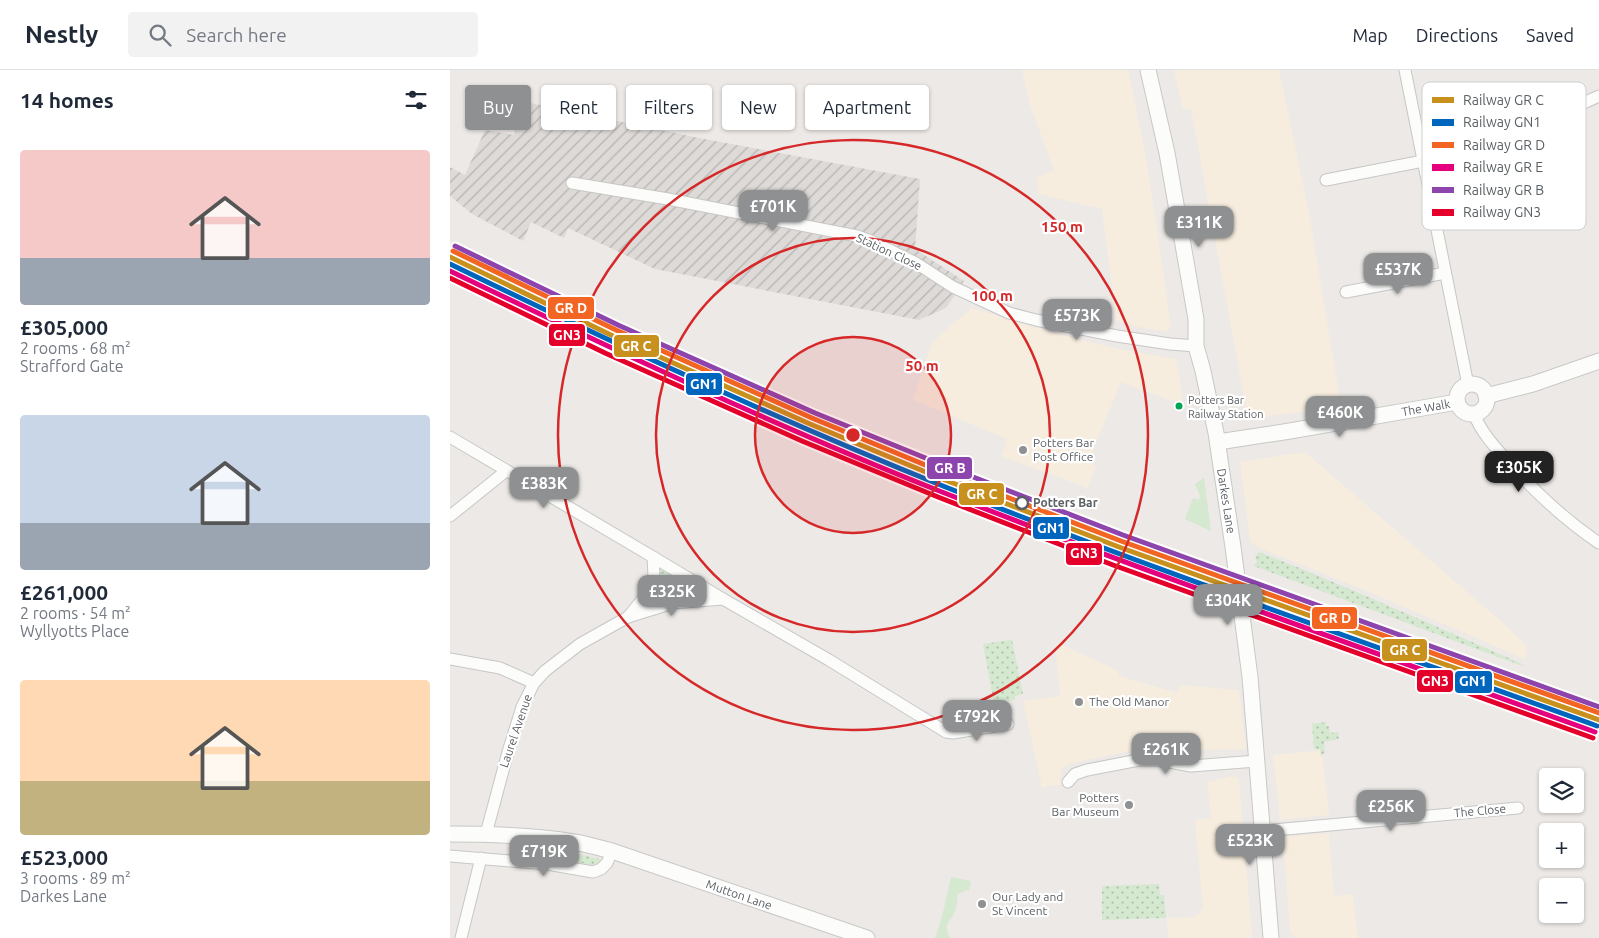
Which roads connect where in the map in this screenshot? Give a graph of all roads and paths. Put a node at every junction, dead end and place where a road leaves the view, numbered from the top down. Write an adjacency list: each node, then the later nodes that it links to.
1 (1148, 70): 12 (street, Darkes Lane)
2 (1405, 70): 5 (street)
3 (1599, 96): 4 (street)
4 (1586, 102)
5 (1422, 156)
6 (1422, 161): 7 (street)
7 (1326, 180)
8 (572, 183): 12 (street, Station Close)
9 (1437, 230): 10 (street)
10 (1445, 273): 11 (street); 14 (street)
11 (1346, 292)
12 (1196, 346): 19 (street, Darkes Lane)
13 (1599, 361): 15 (street)
14 (1468, 385): 15 (street); 16 (street)
15 (1486, 396): 17 (street)
16 (1458, 402): 17 (street); 19 (street, The Walk)
17 (1474, 414): 22 (street)
18 (450, 437): 20 (street)
19 (1218, 442): 29 (street, Darkes Lane)
20 (506, 471): 21 (street); 23 (street)
21 (450, 516)
22 (1599, 543)
23 (653, 557): 24 (street); 25 (street, Laurel Avenue)
24 (723, 599): 25 (street, Laurel Avenue); 28 (street)
25 (628, 617): 27 (street, Laurel Avenue)
26 (450, 658): 27 (street)
27 (534, 683): 34 (street, Laurel Avenue)
28 (1008, 724)
29 (1257, 761): 30 (street); 32 (street, Darkes Lane)
30 (1068, 782)
31 (1518, 808): 32 (street, The Close)
32 (1263, 832): 40 (street, Darkes Lane)
33 (450, 834): 34 (street, Mutton Lane)
34 (486, 834): 35 (street, Mutton Lane)
35 (612, 851): 37 (street); 39 (street, Mutton Lane)
36 (450, 856): 37 (street)
37 (481, 858): 38 (street)
38 (461, 938)
39 (867, 938)
40 (1271, 938)

